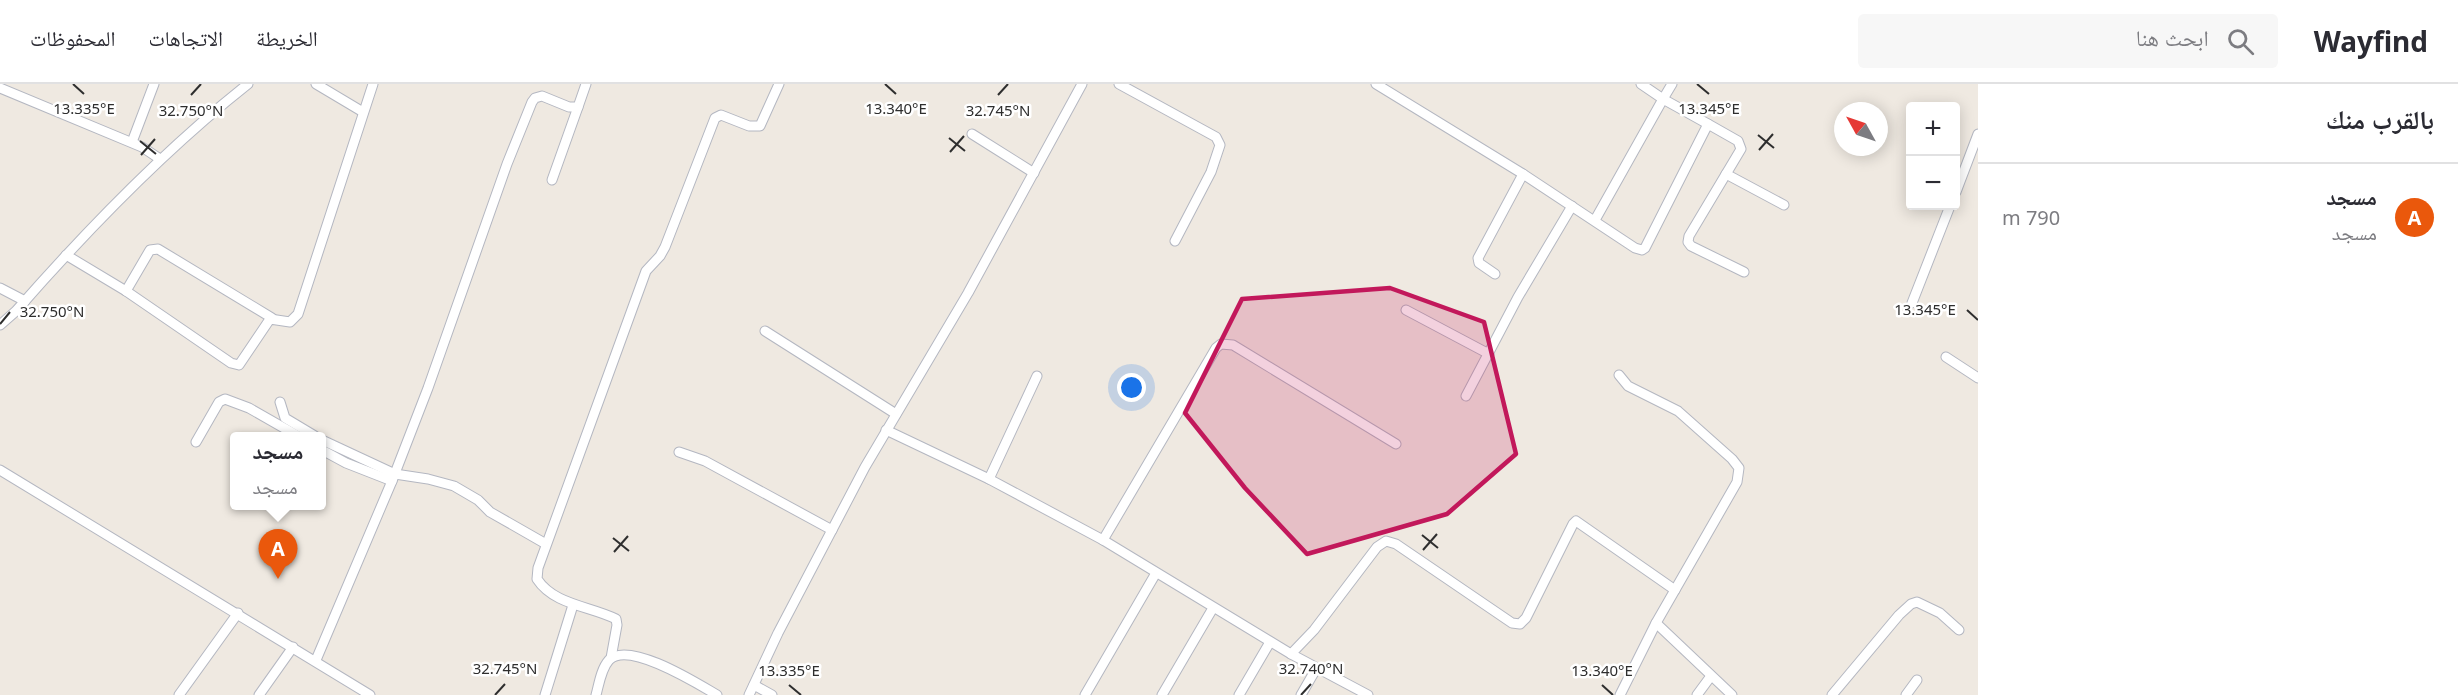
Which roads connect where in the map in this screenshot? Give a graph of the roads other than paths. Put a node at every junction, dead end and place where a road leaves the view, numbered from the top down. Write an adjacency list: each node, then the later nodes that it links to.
1 (154, 84): 19 (street)
2 (248, 84): 20 (street)
3 (316, 84): 15 (street)
4 (373, 84): 15 (street)
5 (586, 84): 14 (street)
6 (779, 84): 63 (street)
7 (1082, 84): 21 (street)
8 (1119, 84): 30 (street)
9 (1376, 84): 22 (street)
10 (1641, 84): 13 (street)
11 (1672, 84): 13 (street)
12 (0, 88): 19 (street)
13 (1663, 99): 16 (street); 29 (street)
14 (578, 107): 24 (street); 59 (street)
15 (363, 112): 39 (street)
16 (1708, 124): 23 (street); 29 (street)
17 (972, 134): 21 (street)
18 (1978, 134): 25 (street)
19 (132, 142): 20 (street)
20 (160, 159): 31 (street)
21 (1034, 172): 49 (street)
22 (1522, 174): 27 (street); 33 (street)
23 (1726, 174): 26 (street); 32 (street)
24 (552, 180)
25 (1960, 181)
26 (1784, 205)
27 (1572, 206): 29 (street); 42 (street)
28 (1948, 210): 37 (street)
29 (1595, 220)
30 (1175, 241)
31 (66, 255): 35 (street); 36 (street)
32 (1744, 272)
33 (1495, 274)
34 (0, 288): 36 (street)
35 (126, 291): 39 (street); 39 (street)
36 (25, 301): 40 (street)
37 (1912, 303)
38 (1406, 310): 42 (street)
39 (272, 318)
40 (0, 325)
41 (765, 331): 49 (street)
42 (1489, 354): 47 (street)
43 (1946, 357): 46 (street)
44 (1619, 375): 65 (street)
45 (1037, 376): 60 (street)
46 (1978, 378)
47 (1466, 396)
48 (280, 402): 52 (street)
49 (896, 414): 50 (street)
50 (886, 430): 60 (street); 61 (street)
51 (291, 432): 53 (street)
52 (308, 432)
53 (196, 442)
54 (326, 443): 59 (street)
55 (1396, 444): 62 (street)
56 (326, 453): 59 (street)
57 (679, 453): 61 (street)
58 (0, 470): 68 (street)
59 (394, 478): 63 (street); 75 (street)
60 (989, 479): 62 (street)
61 (832, 530): 79 (street)
62 (1103, 540): 64 (street)
63 (546, 544): 66 (street)
64 (1156, 573): 67 (street); 88 (street)
65 (1675, 590): 69 (street); 73 (street)
66 (573, 605): 74 (street); 83 (street)
67 (1213, 608): 71 (street); 89 (street)
68 (238, 613): 72 (street); 80 (street)
69 (1656, 623): 77 (street); 93 (street)
70 (1959, 630): 96 (street)
71 (1270, 642): 73 (street); 90 (street)
72 (293, 647): 75 (street); 81 (street)
73 (1291, 654): 76 (street)
74 (611, 658): 84 (street); 85 (street)
75 (316, 660): 82 (street)
76 (1316, 669): 91 (street); 92 (street)
77 (1711, 676): 94 (street); 95 (street)
78 (1917, 680): 97 (street)
79 (754, 685): 86 (street); 87 (street)
80 (179, 695)
81 (259, 695)
82 (370, 695)
83 (545, 695)
84 (596, 695)
85 (717, 695)
86 (749, 695)
87 (772, 695)
88 (1085, 695)
89 (1162, 695)
90 (1239, 695)
91 (1301, 695)
92 (1368, 695)
93 (1620, 695)
94 (1697, 695)
95 (1732, 695)
96 (1832, 695)
97 (1906, 695)

